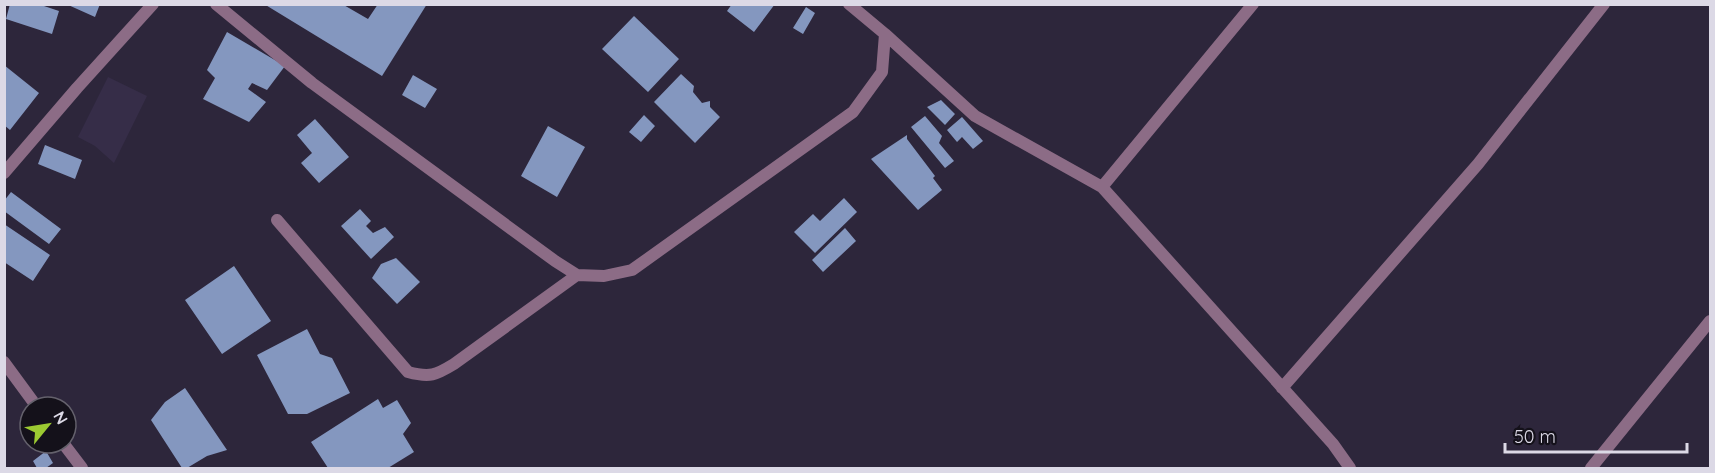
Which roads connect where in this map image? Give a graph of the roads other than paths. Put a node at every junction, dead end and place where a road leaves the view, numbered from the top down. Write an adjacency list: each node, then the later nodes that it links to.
1 (153, 4): 7 (street)
2 (216, 4): 10 (street)
3 (849, 4): 6 (street)
4 (1253, 4): 8 (street)
5 (1604, 4): 13 (street)
6 (885, 34): 8 (street); 10 (street)
7 (4, 173)
8 (1102, 187): 13 (street)
9 (277, 219): 10 (street)
10 (577, 275)
11 (1710, 321): 18 (street)
12 (4, 362): 14 (street)
13 (1282, 388): 17 (street)
14 (28, 395)
15 (72, 455): 16 (street)
16 (82, 468)
17 (1350, 468)
18 (1591, 468)

